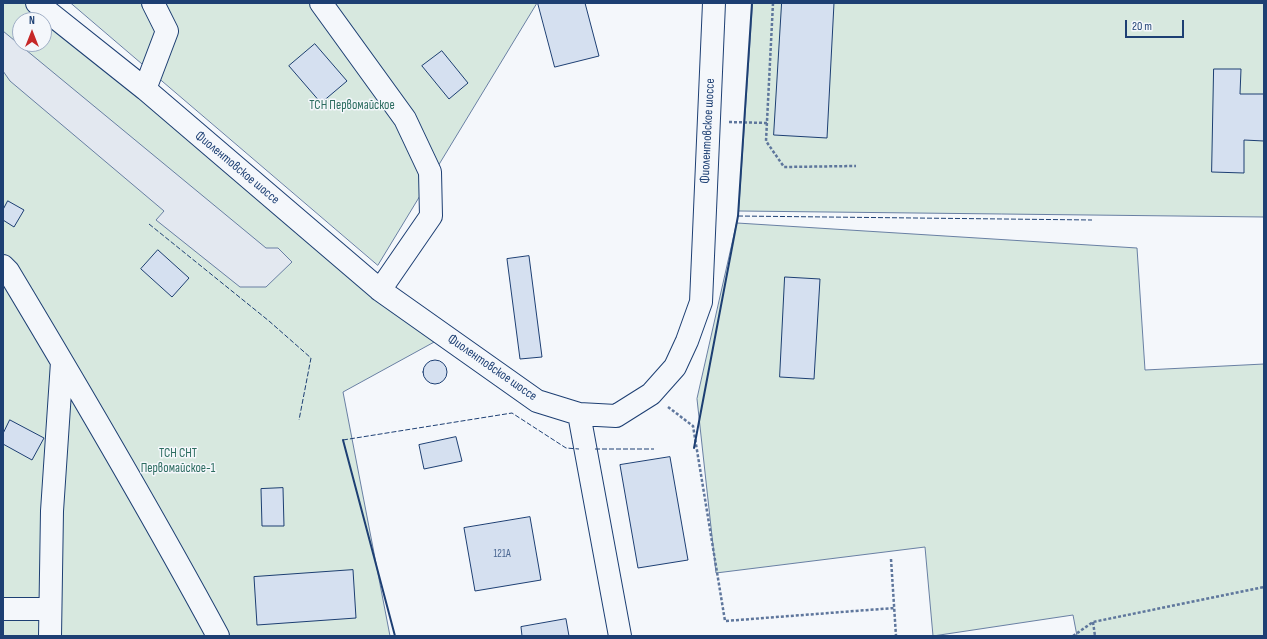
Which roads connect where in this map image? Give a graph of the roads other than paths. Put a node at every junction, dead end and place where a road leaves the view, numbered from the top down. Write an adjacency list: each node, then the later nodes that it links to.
1 (37, 3): 5 (street, Фиолентовское шоссе)
2 (153, 3): 5 (street)
3 (321, 3): 7 (street)
4 (714, 3): 9 (street, Фиолентовское шоссе)
5 (145, 89): 7 (street, Фиолентовское шоссе)
6 (3, 266): 8 (street)
7 (380, 290): 9 (street, Фиолентовское шоссе)
8 (62, 362): 11 (street); 13 (street)
9 (579, 414): 14 (street)
10 (3, 609): 11 (street)
11 (50, 609): 12 (street)
12 (50, 636)
13 (218, 636)
14 (620, 636)

